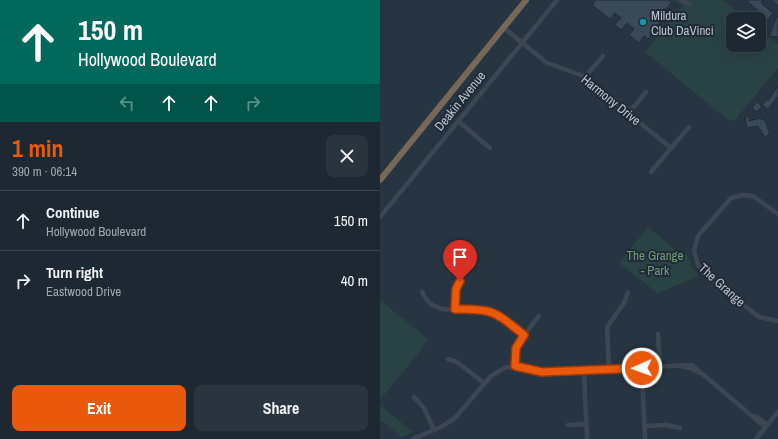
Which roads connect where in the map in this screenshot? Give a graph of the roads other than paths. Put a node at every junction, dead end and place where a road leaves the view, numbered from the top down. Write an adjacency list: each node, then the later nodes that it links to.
1 (526, 0): 5 (highway, Deakin Avenue)
2 (557, 0): 6 (street, Deakin Avenue)
3 (681, 0): 4 (street)
4 (690, 5)
5 (504, 28): 6 (street, Harmony Drive); 16 (highway, Deakin Avenue)
6 (522, 42): 8 (street, Harmony Drive); 11 (street, Deakin Avenue)
7 (603, 56): 8 (street)
8 (584, 78): 10 (street, Harmony Drive)
9 (646, 92): 10 (street)
10 (628, 114): 14 (street, Harmony Drive)
11 (458, 121): 13 (street); 18 (street, Deakin Avenue)
12 (689, 127): 14 (street)
13 (490, 148)
14 (671, 148): 15 (street)
15 (651, 172)
16 (380, 180)
17 (778, 214): 24 (street, The Grange)
18 (380, 217)
19 (460, 281): 22 (street)
20 (422, 292): 22 (street)
21 (628, 292): 31 (street)
22 (455, 309): 26 (street)
23 (539, 316): 26 (street)
24 (778, 321)
25 (658, 334): 29 (street)
26 (524, 335): 28 (street)
27 (448, 359): 33 (street)
28 (515, 366): 32 (street); 33 (street)
29 (660, 367): 30 (street); 39 (street)
30 (642, 368): 31 (street); 38 (street)
31 (609, 369): 32 (street)
32 (584, 370): 36 (street)
33 (484, 383): 41 (street)
34 (414, 397): 41 (street)
35 (778, 412): 39 (street)
36 (586, 424): 37 (street); 43 (street)
37 (568, 425)
38 (644, 426): 40 (street); 44 (street)
39 (766, 426): 45 (street)
40 (680, 428)
41 (434, 430): 42 (street)
42 (413, 439)
43 (587, 439)
44 (645, 439)
45 (756, 439)

